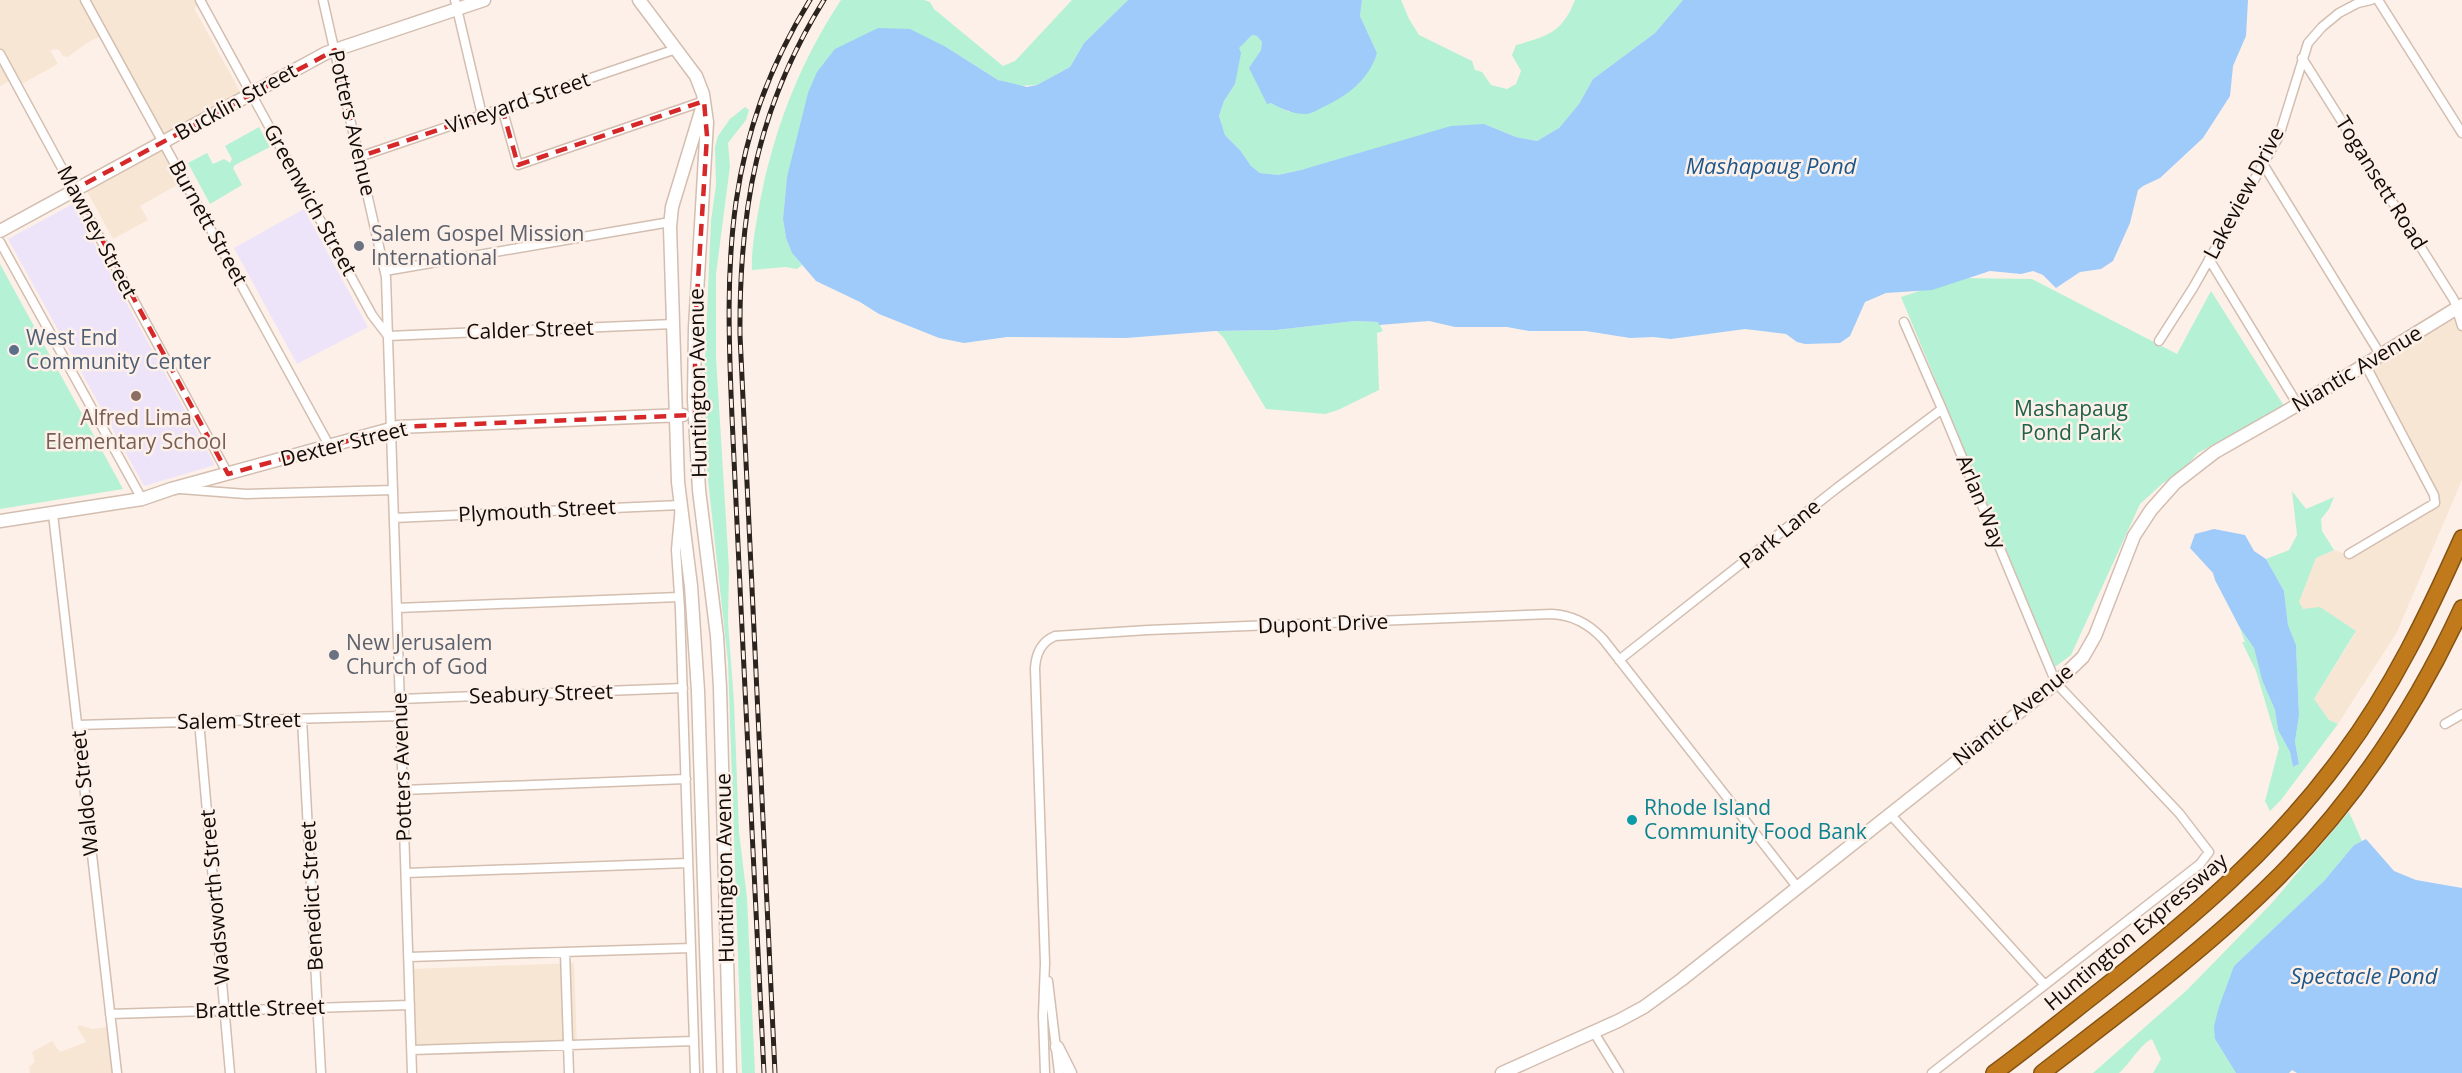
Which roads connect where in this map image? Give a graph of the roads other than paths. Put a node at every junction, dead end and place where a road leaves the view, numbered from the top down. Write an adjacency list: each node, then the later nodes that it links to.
1 (85, 0): 18 (street, Burnett Street)
2 (200, 0): 13 (street, Greenwich Street)
3 (323, 0): 10 (street, Potters Avenue)
4 (484, 0): 8 (street, Bucklin Street)
5 (639, 0): 9 (street)
6 (2371, 0): 12 (street, Lakeview Drive)
7 (2378, 0): 17 (street)
8 (457, 4): 10 (street, Bucklin Street); 16 (street)
9 (676, 49): 14 (street); 15 (street, Vineyard Street)
10 (335, 50): 13 (street, Bucklin Street); 19 (street, Potters Avenue)
11 (0, 54): 21 (street, Mawney Street)
12 (2302, 58): 20 (street, Lakeview Drive); 27 (street, Togansett Road)
13 (251, 93): 18 (street, Bucklin Street); 31 (street, Greenwich Street)
14 (704, 101): 15 (street); 22 (street, Huntington Avenue); 37 (street, Huntington Avenue)
15 (502, 108): 16 (street, Vineyard Street)
16 (482, 115): 19 (street, Vineyard Street)
17 (2462, 133)
18 (164, 141): 21 (street, Bucklin Street); 40 (street, Burnett Street)
19 (359, 157): 26 (street, Potters Avenue)
20 (2263, 164): 25 (street, Lakeview Drive); 33 (street)
21 (75, 189): 23 (street, Bucklin Street); 41 (street, Mawney Street)
22 (670, 222): 26 (street); 29 (street, Huntington Avenue)
23 (0, 231)
24 (0, 242): 44 (street)
25 (2209, 259): 32 (street, Lakeview Drive); 35 (street)
26 (385, 271): 31 (street, Potters Avenue)
27 (2459, 307): 30 (street, Togansett Road); 33 (street, Niantic Avenue)
28 (1904, 322): 36 (street, Arlan Way)
29 (673, 324): 31 (street, Calder Street); 38 (street, Huntington Avenue)
30 (2462, 326)
31 (388, 336): 39 (street, Potters Avenue)
32 (2159, 341)
33 (2380, 354): 34 (street, Niantic Avenue)
34 (2365, 364): 35 (street, Niantic Avenue); 50 (street)
35 (2298, 405): 55 (street, Niantic Avenue)
36 (1942, 408): 54 (street, Park Lane); 55 (street, Arlan Way)
37 (695, 414): 38 (street, Dexter Street); 92 (street, Huntington Avenue)
38 (676, 415): 39 (street, Dexter Street); 45 (street, Huntington Avenue)
39 (391, 429): 40 (street, Dexter Street); 43 (street, Potters Avenue)
40 (330, 447): 41 (street, Dexter Street)
41 (228, 474): 42 (street, Dexter Street)
42 (171, 489): 43 (street); 44 (street, Dexter Street)
43 (393, 490): 47 (street, Potters Avenue)
44 (142, 499): 46 (street, Dexter Street)
45 (680, 505): 47 (street, Plymouth Street); 51 (street, Huntington Avenue); 91 (street, Huntington Avenue)
46 (53, 514): 48 (street, Dexter Street); 63 (street, Waldo Street)
47 (394, 518): 52 (street, Potters Avenue)
48 (0, 521)
49 (2462, 538): 99 (highway, Huntington Expressway)
50 (2349, 554)
51 (679, 597): 52 (street); 56 (street, Huntington Avenue)
52 (397, 608): 57 (street, Potters Avenue)
53 (2462, 608): 79 (highway)
54 (1619, 660): 69 (street, Dupont Drive); 73 (street, Dupont Drive)
55 (2056, 683): 66 (street, Niantic Avenue); 74 (street)
56 (683, 688): 57 (street, Seabury Street); 64 (street, Huntington Avenue)
57 (400, 699): 59 (street, Potters Avenue)
58 (2462, 714): 62 (street)
59 (400, 716): 60 (street, Salem Street); 65 (street, Potters Avenue)
60 (302, 719): 61 (street, Salem Street); 76 (street, Benedict Street)
61 (199, 721): 63 (street, Salem Street); 77 (street, Wadsworth Street)
62 (2445, 724)
63 (77, 725): 78 (street, Waldo Street)
64 (686, 778): 65 (street); 67 (street, Huntington Avenue)
65 (403, 790): 68 (street, Potters Avenue)
66 (1890, 814): 69 (street, Niantic Avenue); 74 (street)
67 (688, 863): 68 (street); 70 (street, Huntington Avenue)
68 (406, 873): 72 (street, Potters Avenue)
69 (1798, 888): 80 (street, Niantic Avenue)
70 (691, 948): 71 (street); 81 (street, Huntington Avenue)
71 (566, 952): 72 (street); 82 (street)
72 (409, 957): 75 (street, Potters Avenue)
73 (1045, 963): 83 (street, Dupont Drive); 93 (street, Dupont Drive)
74 (2044, 984): 98 (street)
75 (410, 1005): 76 (street, Brattle Street); 84 (street, Potters Avenue)
76 (318, 1007): 77 (street, Brattle Street); 87 (street, Benedict Street)
77 (224, 1010): 78 (street, Brattle Street); 86 (street, Wadsworth Street)
78 (110, 1014): 85 (street, Waldo Street)
79 (2114, 1016): 100 (highway); 101 (highway)
80 (1593, 1031): 96 (street, Niantic Avenue); 97 (street)
81 (694, 1041): 82 (street); 90 (street, Huntington Avenue)
82 (568, 1045): 84 (street); 89 (street)
83 (1057, 1047): 94 (street, Dupont Drive); 95 (street)
84 (412, 1050): 88 (street, Potters Avenue)
85 (117, 1073)
86 (230, 1073)
87 (321, 1073)
88 (412, 1073)
89 (569, 1073)
90 (695, 1073)
91 (710, 1073)
92 (730, 1073)
93 (1045, 1073)
94 (1059, 1073)
95 (1070, 1073)
96 (1502, 1073)
97 (1619, 1073)
98 (1932, 1073)
99 (1994, 1073)
100 (2042, 1073)
101 (2055, 1073)

